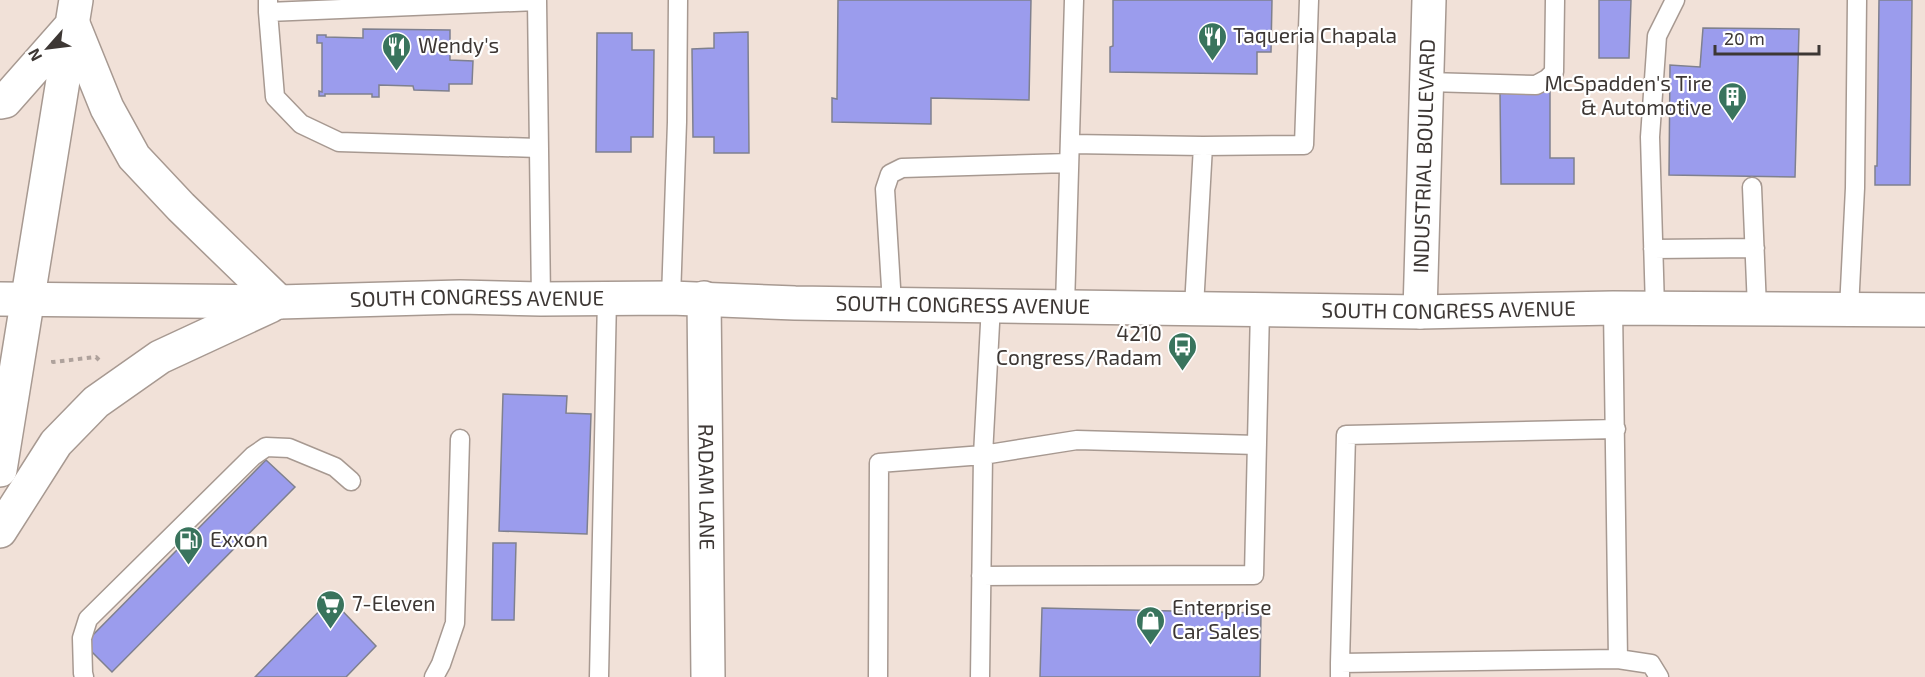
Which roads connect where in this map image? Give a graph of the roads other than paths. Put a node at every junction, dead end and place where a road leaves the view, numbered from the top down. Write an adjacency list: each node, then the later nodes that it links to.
1 (537, 0): 9 (lane); 15 (lane)
2 (678, 0): 21 (lane)
3 (1074, 0): 13 (lane)
4 (1309, 0): 14 (lane)
5 (1429, 0): 11 (main road, INDUSTRIAL BOULEVARD)
6 (1556, 0): 11 (lane)
7 (1675, 0): 19 (lane)
8 (1857, 0): 34 (lane)
9 (268, 6): 15 (lane)
10 (74, 12): 12 (main road); 23 (main road); 25 (main road)
11 (1428, 82): 36 (main road, INDUSTRIAL BOULEVARD)
12 (0, 102)
13 (1070, 144): 14 (lane); 16 (lane)
14 (1203, 146): 29 (lane)
15 (538, 148): 24 (lane)
16 (1069, 163): 26 (lane); 28 (lane)
17 (1752, 187): 18 (lane)
18 (1755, 248): 19 (lane); 32 (lane)
19 (1653, 249): 31 (lane)
20 (607, 298): 21 (main road, SOUTH CONGRESS AVENUE); 24 (main road, SOUTH CONGRESS AVENUE); 49 (lane)
21 (671, 298): 22 (main road, SOUTH CONGRESS AVENUE)
22 (704, 298): 26 (main road, SOUTH CONGRESS AVENUE); 50 (main road, RADAM LANE)
23 (14, 299): 25 (main road, SOUTH CONGRESS AVENUE); 41 (main road)
24 (541, 299): 25 (main road, SOUTH CONGRESS AVENUE)
25 (279, 303): 43 (main road)
26 (892, 304): 27 (main road, SOUTH CONGRESS AVENUE)
27 (991, 305): 28 (main road, SOUTH CONGRESS AVENUE); 40 (lane)
28 (1065, 306): 29 (main road, SOUTH CONGRESS AVENUE)
29 (1194, 308): 33 (main road, SOUTH CONGRESS AVENUE)
30 (1613, 308): 31 (main road, SOUTH CONGRESS AVENUE); 36 (main road, SOUTH CONGRESS AVENUE); 37 (lane)
31 (1655, 308): 32 (main road, SOUTH CONGRESS AVENUE)
32 (1757, 308): 34 (main road, SOUTH CONGRESS AVENUE)
33 (1260, 309): 36 (main road, SOUTH CONGRESS AVENUE); 39 (lane)
34 (1849, 309): 35 (main road, SOUTH CONGRESS AVENUE)
35 (1925, 310)
36 (1420, 312)
37 (1616, 429): 45 (lane); 46 (lane)
38 (460, 439): 48 (lane)
39 (1257, 445): 40 (lane); 44 (lane)
40 (983, 455): 44 (lane); 51 (lane)
41 (0, 470)
42 (351, 481): 47 (lane)
43 (0, 531)
44 (981, 576): 52 (lane)
45 (1618, 659): 46 (lane); 53 (lane)
46 (1340, 670)
47 (84, 677)
48 (434, 677)
49 (599, 677)
50 (708, 677)
51 (878, 677)
52 (980, 677)
53 (1659, 677)

